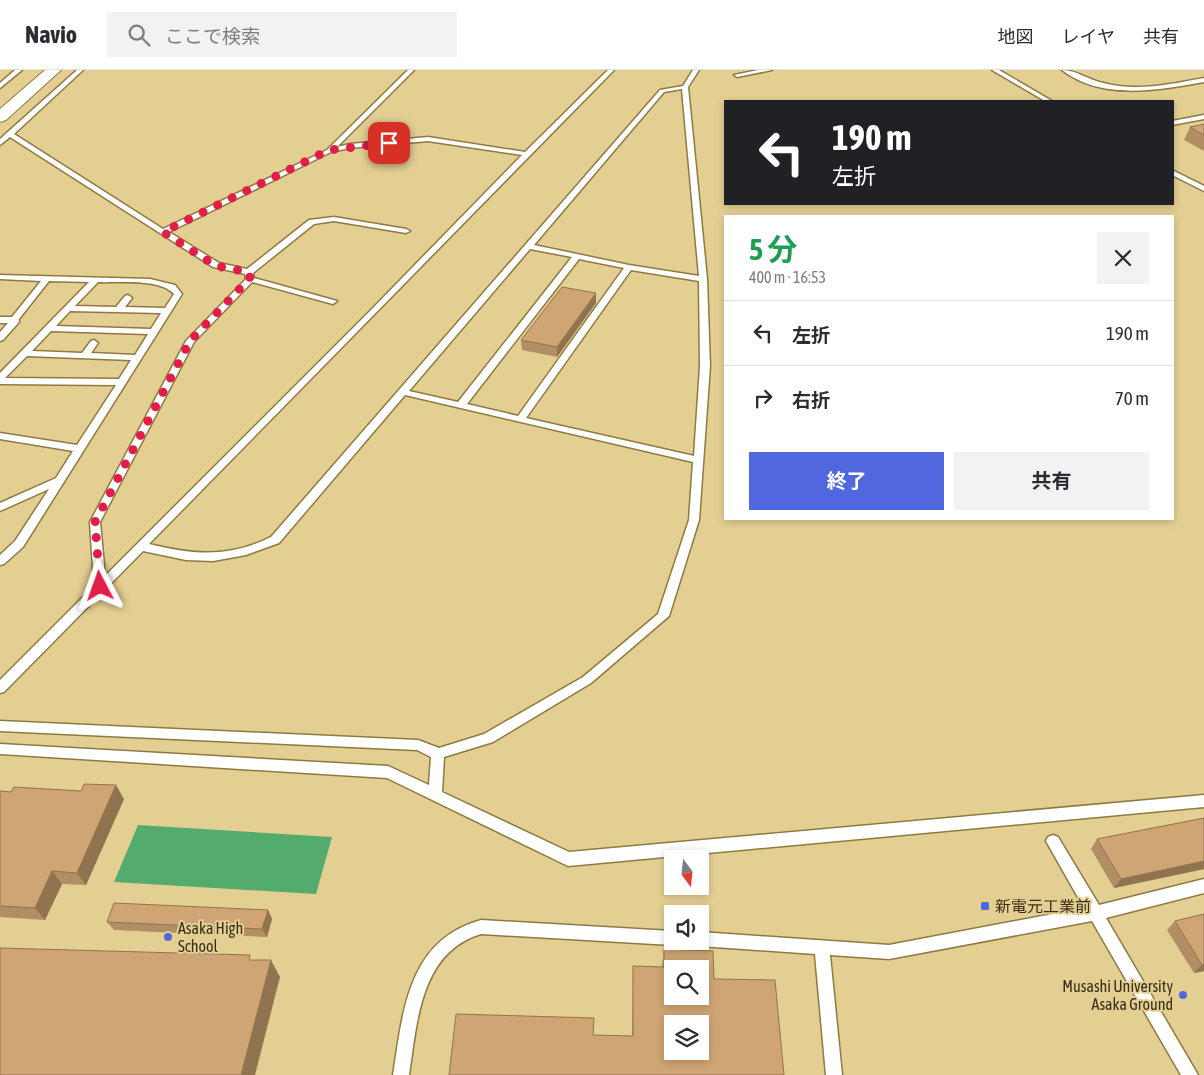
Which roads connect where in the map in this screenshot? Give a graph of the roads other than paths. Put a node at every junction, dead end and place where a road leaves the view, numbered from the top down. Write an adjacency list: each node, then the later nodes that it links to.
1 (19, 70): 12 (lane)
2 (54, 70): 15 (main road)
3 (80, 70): 18 (lane)
4 (411, 70): 20 (lane)
5 (611, 70): 21 (lane)
6 (696, 70): 13 (lane)
7 (769, 70): 10 (lane)
8 (995, 70): 14 (lane)
9 (1065, 70): 11 (lane)
10 (737, 75)
11 (1204, 80)
12 (0, 86)
13 (685, 87): 26 (lane); 32 (lane)
14 (1047, 100)
15 (0, 117)
16 (1204, 117): 17 (lane)
17 (1174, 123)
18 (10, 134): 19 (lane); 25 (lane)
19 (0, 143)
20 (329, 150): 21 (lane); 25 (lane)
21 (527, 154): 60 (lane)
22 (1174, 173): 23 (lane)
23 (1204, 190)
24 (406, 231): 29 (lane)
25 (163, 232): 29 (lane)
26 (528, 246): 27 (lane); 52 (lane)
27 (577, 256): 28 (lane); 53 (lane)
28 (629, 267): 32 (lane); 54 (lane)
29 (249, 275): 35 (lane); 62 (lane)
30 (0, 277): 31 (lane)
31 (47, 278): 33 (lane); 41 (lane)
32 (703, 279): 57 (lane)
33 (96, 280): 36 (lane); 38 (lane)
34 (128, 298): 37 (lane)
35 (333, 301)
36 (68, 308): 37 (lane); 42 (lane)
37 (119, 309): 38 (lane)
38 (168, 311): 44 (lane)
39 (112, 319): 43 (lane)
40 (0, 320): 41 (lane)
41 (16, 320): 45 (lane)
42 (49, 328): 43 (lane); 47 (lane)
43 (104, 330): 44 (lane)
44 (154, 332): 49 (lane)
45 (0, 338)
46 (94, 343): 48 (lane)
47 (25, 353): 48 (lane); 50 (lane)
48 (86, 355): 49 (lane)
49 (138, 358): 51 (lane)
50 (0, 380): 51 (lane)
51 (122, 382): 56 (lane)
52 (402, 392): 53 (lane); 60 (lane)
53 (461, 406): 54 (lane)
54 (520, 419): 57 (lane)
55 (0, 436): 56 (lane)
56 (79, 450): 58 (lane)
57 (698, 460): 66 (lane)
58 (60, 480): 59 (lane); 61 (lane)
59 (0, 507)
60 (140, 546): 62 (lane)
61 (0, 561)
62 (100, 586): 63 (lane)
63 (0, 688)
64 (0, 726): 66 (lane)
65 (0, 749): 67 (lane)
66 (438, 754): 67 (lane)
67 (435, 795): 68 (lane)
68 (1204, 800)
69 (1053, 841): 71 (lane)
70 (1204, 886): 71 (lane)
71 (1096, 913): 74 (lane); 77 (lane)
72 (664, 937): 75 (lane)
73 (709, 940): 74 (lane)
74 (822, 946): 76 (lane)
75 (401, 1075)
76 (834, 1075)
77 (1190, 1075)

